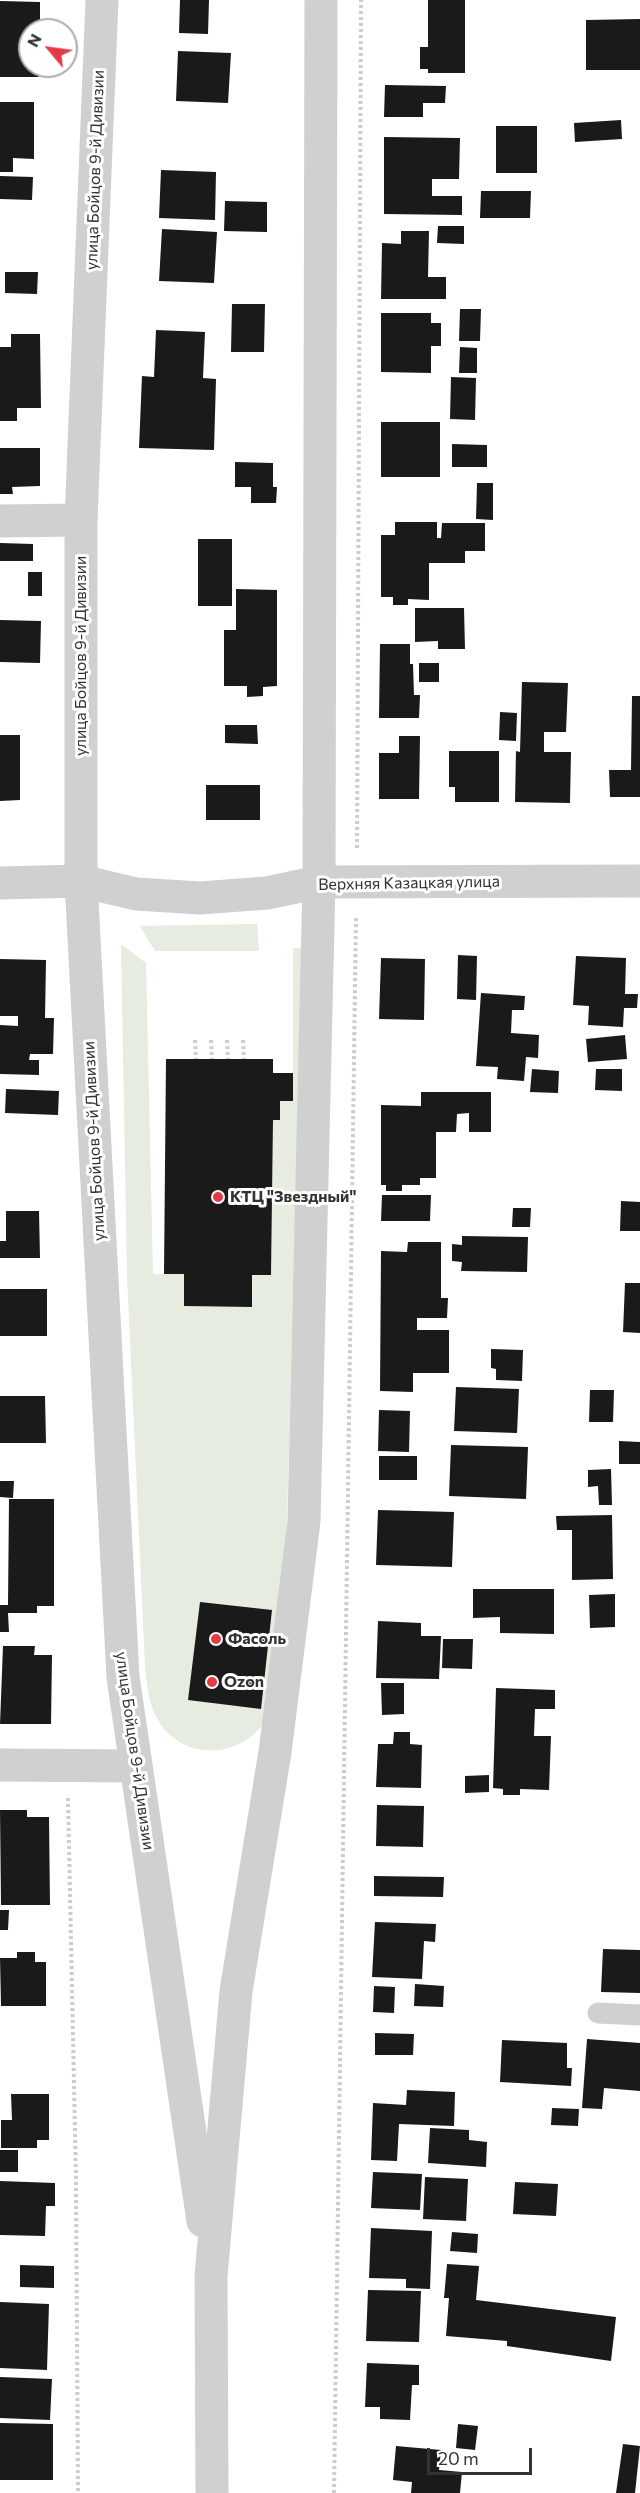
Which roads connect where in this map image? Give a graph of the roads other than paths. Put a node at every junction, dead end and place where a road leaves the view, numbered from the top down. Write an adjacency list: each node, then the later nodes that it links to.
1 (102, 0): 3 (street, улица Бойцов 9-й Дивизии)
2 (321, 0): 7 (street, улица Бойцов 9-й Дивизии)
3 (81, 520): 4 (street); 5 (street, улица Бойцов 9-й Дивизии)
4 (0, 521)
5 (81, 881): 7 (street, Верхняя Казацкая улица); 8 (street, Верхняя Казацкая улица); 10 (street, улица Бойцов 9-й Дивизии)
6 (640, 881): 7 (street, Верхняя Казацкая улица)
7 (319, 882): 13 (street, улица Бойцов 9-й Дивизии)
8 (0, 883)
9 (0, 1765): 10 (street)
10 (136, 1766): 13 (street, улица Бойцов 9-й Дивизии)
11 (598, 2013): 12 (lane)
12 (640, 2015)
13 (211, 2276): 14 (street, улица Бойцов 9-й Дивизии)
14 (212, 2493)

